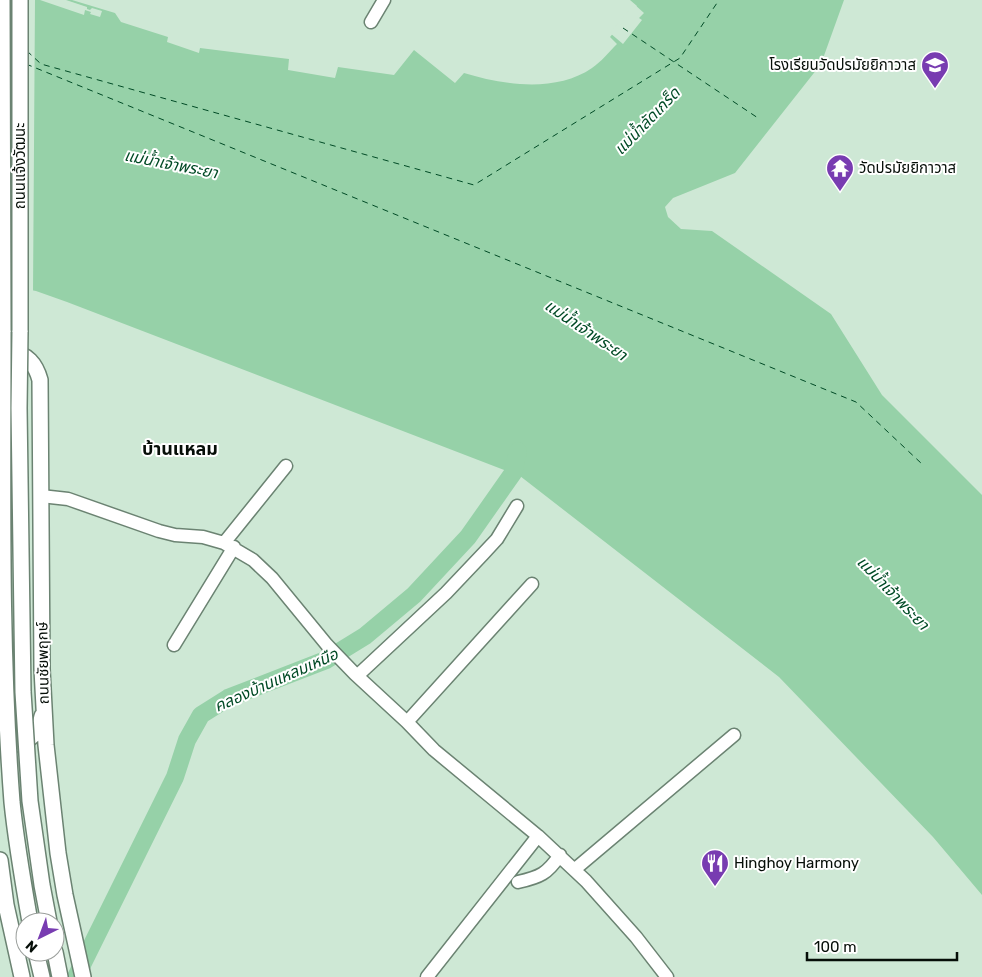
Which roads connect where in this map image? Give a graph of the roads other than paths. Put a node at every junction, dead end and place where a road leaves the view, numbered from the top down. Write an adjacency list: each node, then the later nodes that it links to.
1 (2, 0): 23 (main road, ถนนแจ้งวัฒนะ, bridge)
2 (20, 0): 5 (main road, ถนนแจ้งวัฒนะ)
3 (384, 0): 4 (street)
4 (372, 22)
5 (20, 332): 24 (main road, ถนนชัยพฤกษ์, bridge)
6 (0, 355): 8 (main road, ถนนชัยพฤกษ์)
7 (286, 466): 10 (street)
8 (41, 496): 10 (street); 14 (main road, ถนนชัยพฤกษ์)
9 (517, 506): 13 (street)
10 (229, 545): 12 (street); 13 (street)
11 (532, 584): 15 (street)
12 (174, 645)
13 (353, 672): 15 (street)
14 (43, 705): 17 (main road); 30 (main road, ถนนชัยพฤกษ์)
15 (407, 722): 18 (street)
16 (734, 735): 21 (street)
17 (0, 741)
18 (538, 836): 19 (street); 31 (street)
19 (560, 855): 21 (street); 22 (street)
20 (0, 860): 27 (main road)
21 (574, 870): 32 (street)
22 (518, 882)
23 (28, 912)
24 (47, 912)
25 (38, 962): 28 (main road)
26 (57, 962): 29 (main road)
27 (22, 977)
28 (42, 977)
29 (60, 977)
30 (84, 977)
31 (427, 977)
32 (667, 977)

